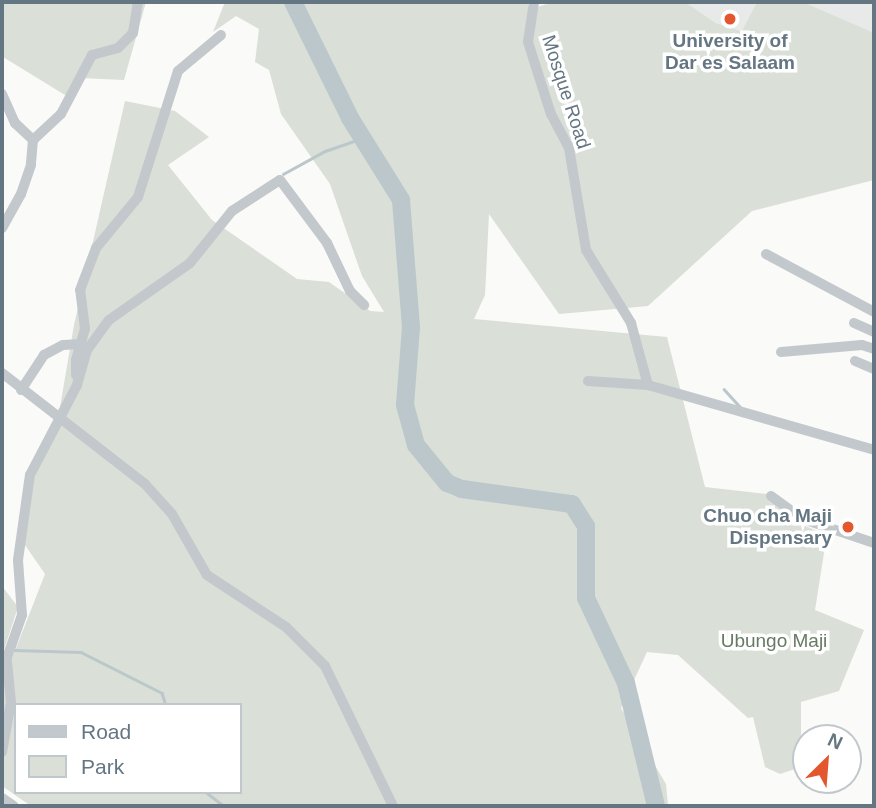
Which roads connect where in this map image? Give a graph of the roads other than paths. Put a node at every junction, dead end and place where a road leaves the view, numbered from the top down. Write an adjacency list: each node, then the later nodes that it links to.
1 (138, 2): 5 (street)
2 (534, 2): 20 (street, Mosque Road)
3 (221, 35): 12 (street)
4 (2, 94): 5 (street)
5 (33, 140): 6 (street)
6 (2, 228)
7 (766, 254): 9 (street)
8 (364, 305): 19 (street)
9 (874, 312)
10 (854, 323): 11 (street)
11 (874, 332)
12 (82, 344): 19 (street); 21 (street)
13 (874, 349): 14 (street)
14 (781, 352)
15 (855, 361): 16 (street)
16 (874, 369)
17 (2, 373): 21 (street)
18 (588, 381): 20 (street)
19 (77, 385): 22 (street)
20 (648, 385): 23 (street)
21 (21, 390): 22 (street)
22 (57, 419): 26 (street); 30 (street)
23 (874, 450)
24 (771, 496): 25 (street)
25 (874, 543)
26 (4, 667): 27 (street)
27 (2, 752)
28 (2, 798): 29 (street)
29 (15, 806)
30 (393, 806)

